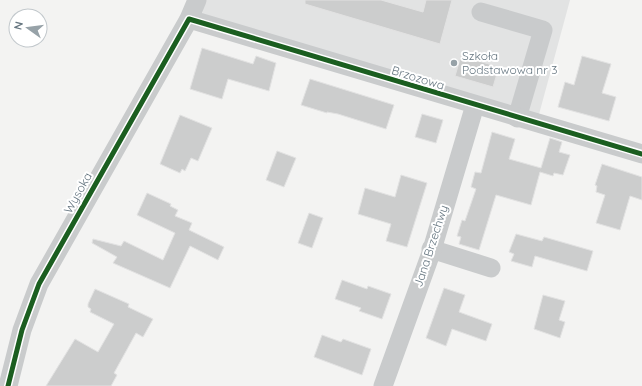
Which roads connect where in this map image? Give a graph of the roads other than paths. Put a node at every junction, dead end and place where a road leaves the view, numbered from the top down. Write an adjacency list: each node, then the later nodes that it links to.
1 (197, 0): 3 (street, Wysoka)
2 (481, 12): 5 (street)
3 (189, 19): 4 (street, Brzozowa); 9 (street, Wysoka)
4 (475, 105): 5 (street, Brzozowa); 7 (street, Jana Brzechwy)
5 (517, 118): 6 (street, Brzozowa)
6 (642, 154)
7 (432, 249): 8 (street); 10 (street, Jana Brzechwy)
8 (491, 268)
9 (8, 386)
10 (383, 386)

